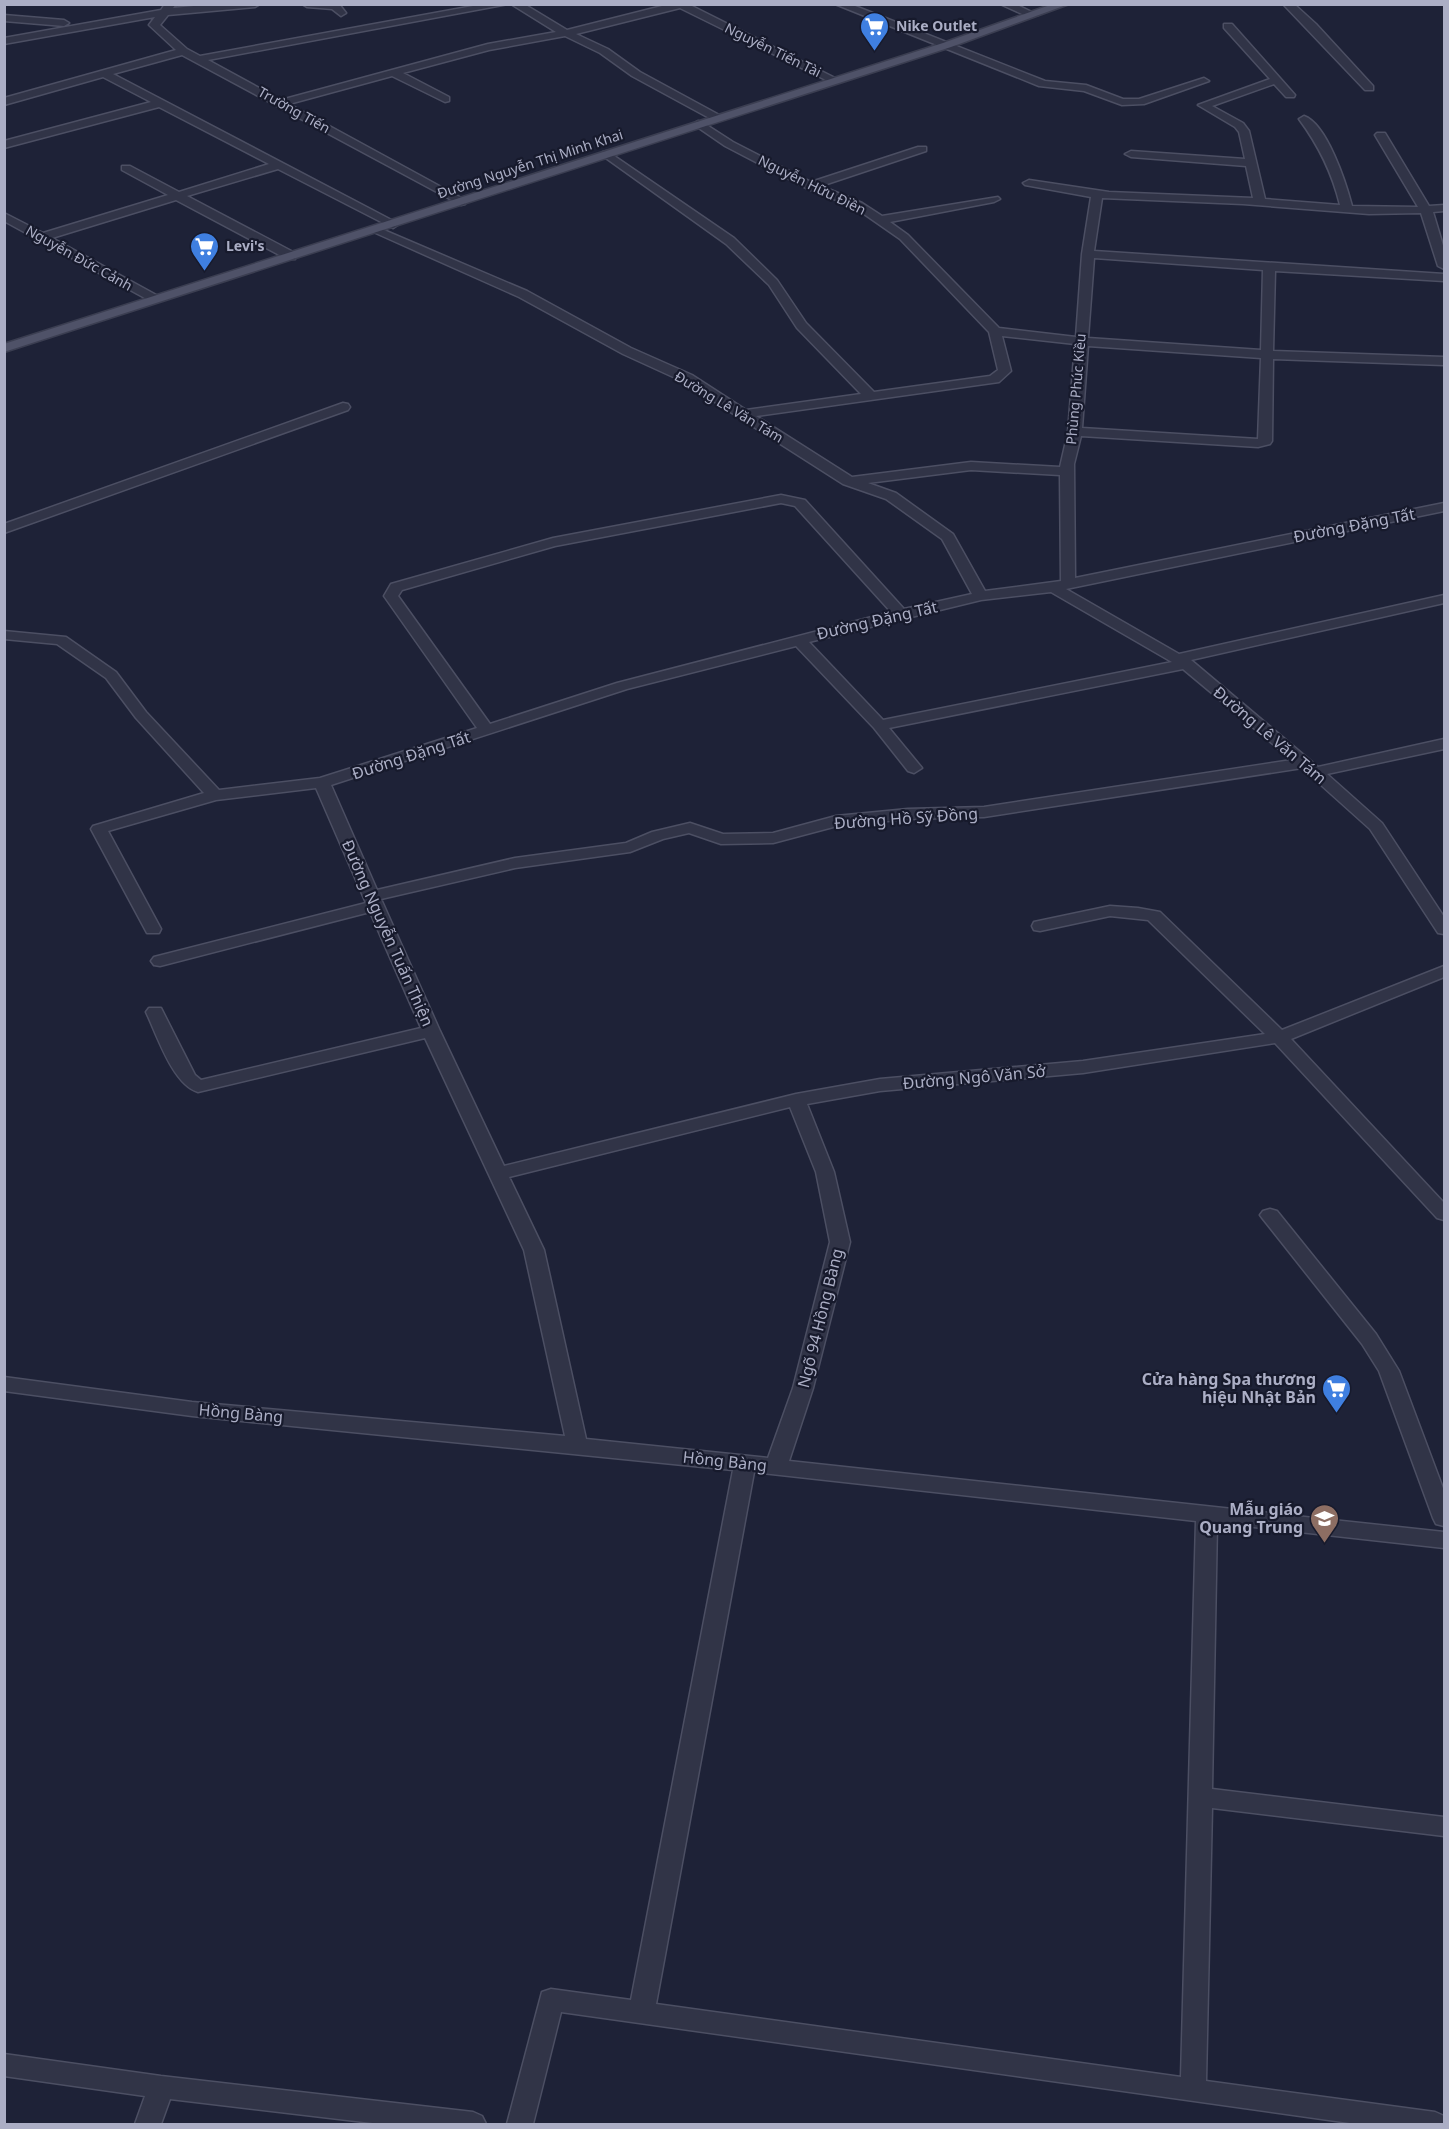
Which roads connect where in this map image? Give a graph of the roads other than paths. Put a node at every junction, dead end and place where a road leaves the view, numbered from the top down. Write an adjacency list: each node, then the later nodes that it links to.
1 (255, 4): 10 (street)
2 (307, 4): 11 (street)
3 (503, 4): 20 (street)
4 (516, 4): 16 (street)
5 (840, 4): 18 (street)
6 (1005, 4): 12 (street)
7 (1064, 4): 12 (main road, Đường Nguyễn Thị Minh Khai)
8 (1288, 4): 26 (street)
9 (679, 5): 16 (street); 23 (street, Nguyễn Tiến Tài)
10 (168, 8): 14 (street); 19 (street, Trường Tiến)
11 (341, 13)
12 (1033, 15): 18 (main road, Đường Nguyễn Thị Minh Khai)
13 (4, 18): 14 (street)
14 (87, 25): 17 (street)
15 (1228, 26): 24 (street)
16 (566, 33): 22 (street); 32 (street)
17 (4, 41)
18 (946, 45): 23 (main road, Đường Nguyễn Thị Minh Khai); 25 (street)
19 (183, 51): 20 (street, Trường Tiến); 21 (street)
20 (199, 59): 31 (street, Trường Tiến)
21 (103, 73): 29 (street); 30 (street)
22 (396, 74): 28 (street); 31 (street)
23 (834, 80): 32 (main road, Đường Nguyễn Thị Minh Khai)
24 (1276, 80): 27 (street); 40 (street)
25 (1204, 81)
26 (1368, 88)
27 (1290, 95)
28 (445, 99)
29 (4, 102)
30 (160, 103): 36 (street); 41 (street)
31 (282, 104): 48 (street, Trường Tiến)
32 (717, 118): 34 (main road, Đường Nguyễn Thị Minh Khai)
33 (1304, 119): 50 (street)
34 (698, 124): 38 (main road, Đường Nguyễn Thị Minh Khai); 44 (street, Nguyễn Hữu Điền)
35 (1381, 135): 52 (street)
36 (4, 146)
37 (922, 149): 44 (street)
38 (607, 154): 48 (main road, Đường Nguyễn Thị Minh Khai); 69 (street)
39 (1131, 154): 40 (street)
40 (1253, 163): 49 (street)
41 (278, 165): 46 (street); 55 (street)
42 (126, 168): 46 (street)
43 (1029, 183): 45 (street)
44 (810, 186): 54 (street, Nguyễn Hữu Điền)
45 (1097, 195): 49 (street); 58 (street, Phùng Phúc Kiều)
46 (177, 196): 57 (street); 59 (street)
47 (994, 199): 54 (street)
48 (461, 202): 55 (main road, Đường Nguyễn Thị Minh Khai)
49 (1260, 202): 50 (street)
50 (1347, 208): 52 (street)
51 (1444, 208): 52 (street)
52 (1426, 210): 60 (street)
53 (4, 216): 57 (street, Nguyễn Đức Cảnh)
54 (880, 220): 64 (street, Nguyễn Hữu Điền)
55 (393, 224): 56 (main road, Đường Nguyễn Thị Minh Khai)
56 (375, 230): 59 (main road, Đường Nguyễn Thị Minh Khai); 71 (street, Đường Lê Văn Tám)
57 (41, 237): 63 (street, Nguyễn Đức Cảnh)
58 (1088, 254): 61 (street); 65 (street, Phùng Phúc Kiều)
59 (291, 256): 63 (main road, Đường Nguyễn Thị Minh Khai)
60 (1444, 266)
61 (1269, 267): 62 (street); 67 (street)
62 (1444, 277)
63 (154, 299): 66 (main road, Đường Nguyễn Thị Minh Khai)
64 (995, 331): 65 (street); 69 (street)
65 (1080, 343): 67 (street); 72 (street, Phùng Phúc Kiều)
66 (4, 348)
67 (1266, 354): 68 (street); 72 (street)
68 (1444, 361)
69 (872, 396): 71 (street)
70 (343, 407): 76 (street)
71 (743, 414): 74 (street, Đường Lê Văn Tám)
72 (1075, 432): 73 (street, Phùng Phúc Kiều)
73 (1067, 471): 74 (street); 77 (street, Phùng Phúc Kiều)
74 (848, 482): 78 (street, Đường Lê Văn Tám)
75 (1444, 507): 77 (street, Đường Đặng Tất)
76 (4, 529)
77 (1060, 585): 78 (street, Đường Đặng Tất); 83 (street, Đường Lê Văn Tám)
78 (981, 596): 80 (street, Đường Đặng Tất)
79 (1444, 599): 83 (street)
80 (901, 614): 82 (street, Đường Đặng Tất); 85 (street)
81 (4, 635): 90 (street)
82 (798, 639): 84 (street); 85 (street, Đường Đặng Tất)
83 (1181, 662): 84 (street); 88 (street, Đường Lê Văn Tám)
84 (879, 725): 87 (street)
85 (487, 731): 89 (street, Đường Đặng Tất)
86 (1444, 744): 88 (street, Đường Hồ Sỹ Đồng)
87 (914, 768)
88 (1310, 768): 91 (street, Đường Hồ Sỹ Đồng); 94 (street, Đường Lê Văn Tám)
89 (322, 783): 90 (street); 91 (street, Đường Nguyễn Tuấn Thiện)
90 (215, 795): 93 (street)
91 (374, 901): 95 (street, Đường Hồ Sỹ Đồng); 98 (street, Đường Nguyễn Tuấn Thiện)
92 (1040, 926): 99 (street)
93 (153, 929)
94 (1444, 929)
95 (160, 961)
96 (1444, 971): 99 (street, Đường Ngô Văn Sở)
97 (155, 1012): 98 (street)
98 (431, 1031): 101 (street, Đường Nguyễn Tuấn Thiện)
99 (1279, 1037): 100 (street, Đường Ngô Văn Sở); 102 (street)
100 (796, 1100): 101 (street, Đường Ngô Văn Sở); 107 (street, Ngõ 94 Hồng Bàng)
101 (499, 1173): 105 (street, Đường Nguyễn Tuấn Thiện)
102 (1444, 1214)
103 (1270, 1215): 109 (street)
104 (4, 1384): 105 (street, Hồng Bàng)
105 (577, 1445): 106 (street, Hồng Bàng)
106 (745, 1463): 107 (street, Hồng Bàng); 113 (street)
107 (776, 1467): 108 (street, Hồng Bàng)
108 (1207, 1513): 110 (street, Hồng Bàng); 111 (street)
109 (1444, 1518)
110 (1444, 1540)
111 (1200, 1797): 112 (street); 116 (street)
112 (1444, 1827)
113 (642, 2011): 116 (street); 119 (street)
114 (4, 2065): 115 (street)
115 (161, 2087): 117 (street); 118 (street)
116 (1192, 2090): 120 (street)
117 (148, 2124)
118 (473, 2124)
119 (520, 2124)
120 (1435, 2124)

